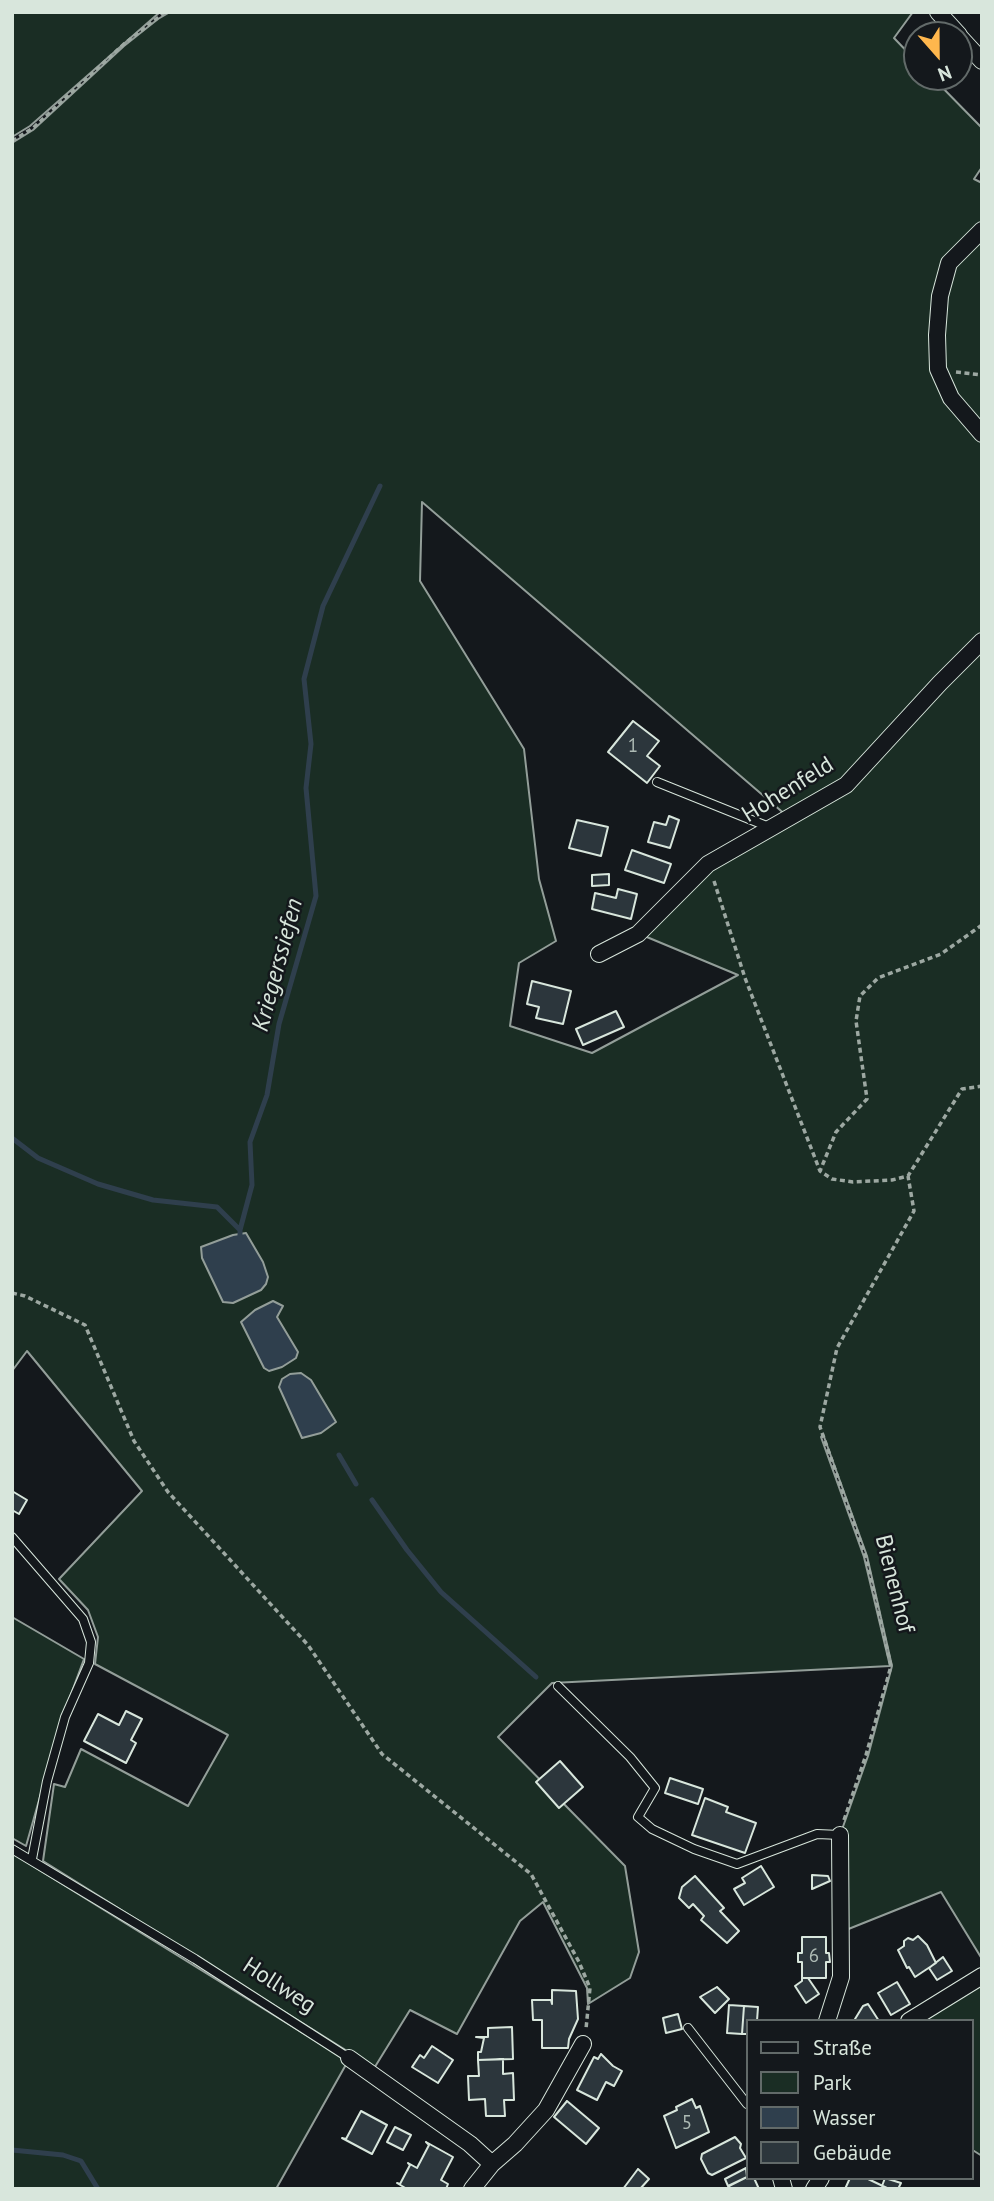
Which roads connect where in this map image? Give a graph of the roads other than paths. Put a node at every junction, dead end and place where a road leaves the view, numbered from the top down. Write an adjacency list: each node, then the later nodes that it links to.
1 (982, 230): 2 (street)
2 (982, 435)
3 (982, 641): 5 (street, Hohenfeld)
4 (657, 782): 5 (lane)
5 (772, 828): 6 (street, Hohenfeld)
6 (599, 954)
7 (12, 1537): 11 (lane)
8 (558, 1686): 9 (lane)
9 (840, 1835): 13 (street)
10 (12, 1849): 11 (lane, Hollweg)
11 (32, 1859): 17 (lane, Hollweg)
12 (982, 1976): 14 (street)
13 (828, 2019)
14 (912, 2019)
15 (688, 2028): 18 (lane)
16 (583, 2044): 19 (street)
17 (349, 2058): 19 (street, Hollweg)
18 (746, 2103)
19 (492, 2164): 20 (street)
20 (472, 2189)

